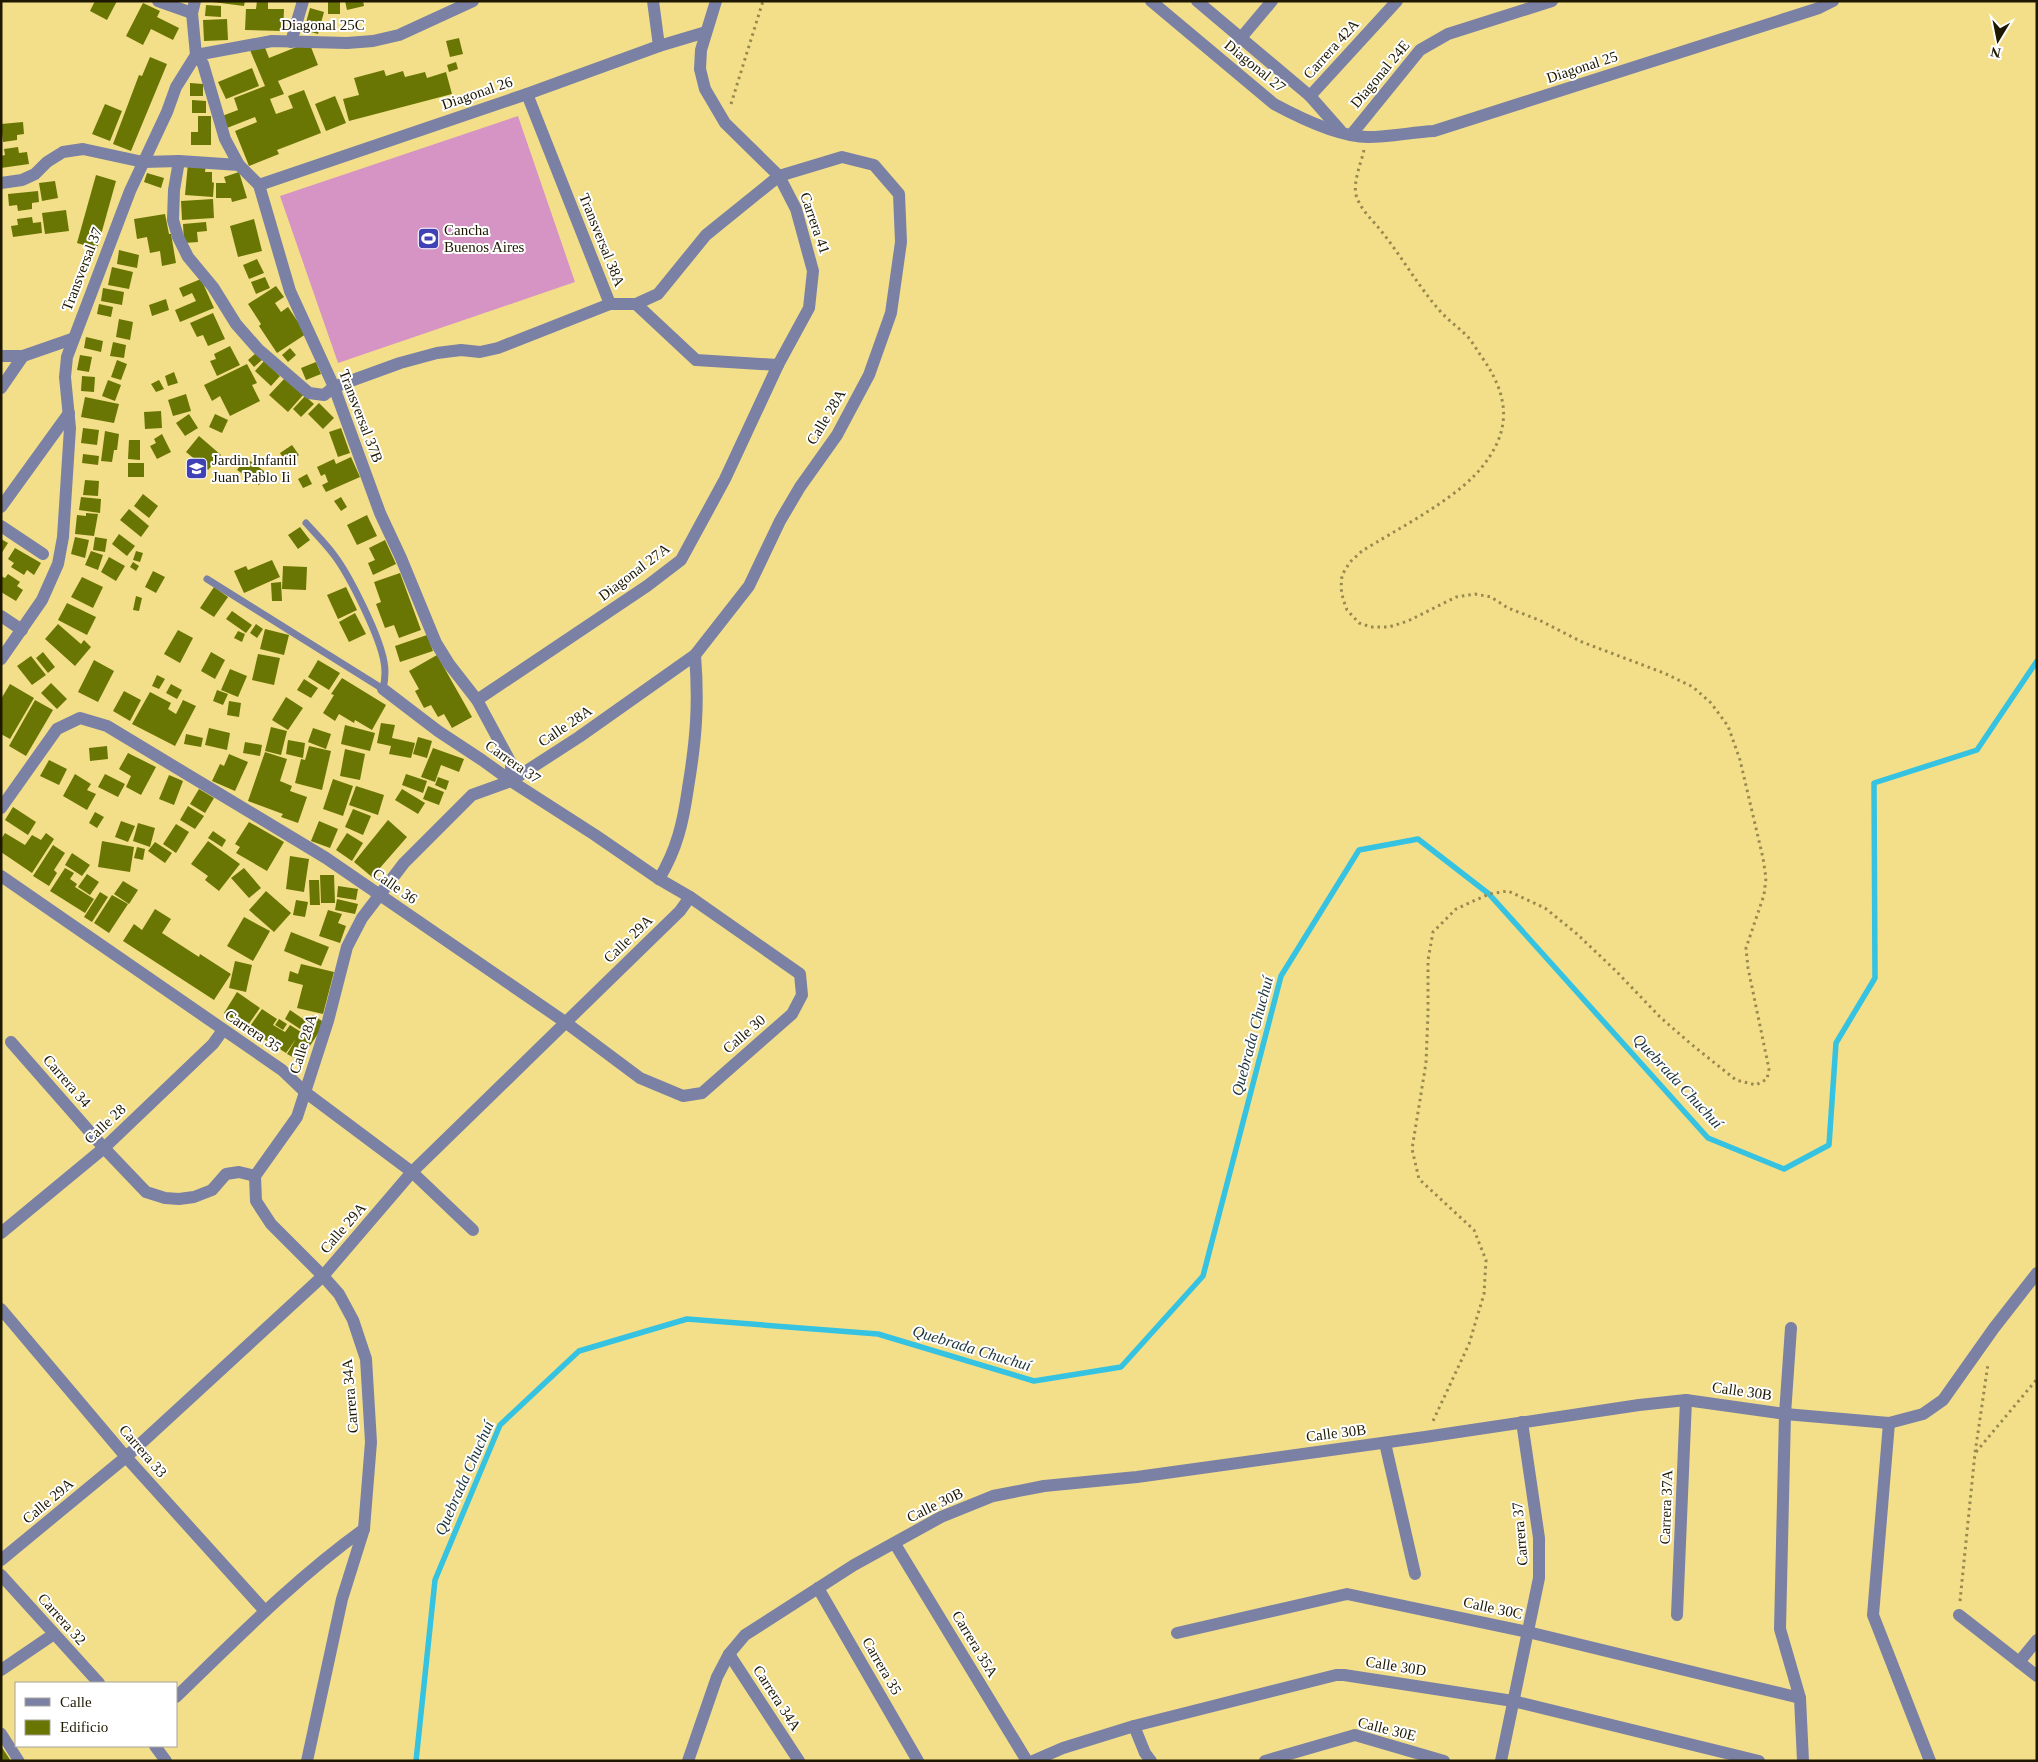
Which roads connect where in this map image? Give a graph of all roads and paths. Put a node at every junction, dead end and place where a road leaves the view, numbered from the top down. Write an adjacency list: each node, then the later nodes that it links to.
1 (158, 1): 14 (street)
2 (303, 1): 17 (street)
3 (473, 1): 17 (street, Diagonal 25C)
4 (654, 1): 18 (street)
5 (716, 1): 15 (street, Carrera 41)
6 (763, 1): 22 (path)
7 (1152, 1): 23 (street, Diagonal 27)
8 (1197, 1): 16 (street)
9 (1272, 1): 16 (street)
10 (1397, 1): 21 (street, Carrera 42A)
11 (1552, 1): 23 (street, Diagonal 24E)
12 (1833, 1): 13 (street, Diagonal 25)
13 (1817, 5): 24 (street, Diagonal 25)
14 (193, 7): 19 (street)
15 (706, 32): 18 (street, Diagonal 26); 22 (street, Carrera 41)
16 (1240, 39): 21 (street)
17 (291, 42): 19 (street, Diagonal 25C)
18 (659, 46): 20 (street, Diagonal 26)
19 (196, 55): 26 (street, Transversal 37); 27 (street, Transversal 37B)
20 (527, 94): 30 (street, Diagonal 26); 31 (street, Transversal 38A)
21 (1310, 96): 23 (street)
22 (725, 124): 28 (street, Carrera 41)
23 (1346, 133): 24 (street, Diagonal 25)
24 (1368, 137): 78 (path)
25 (179, 161): 26 (street); 27 (street); 37 (street)
26 (143, 162): 29 (street); 33 (street, Transversal 37)
27 (240, 165): 30 (street, Transversal 37B)
28 (779, 176): 32 (street); 36 (street, Carrera 41); 47 (street, Calle 28A)
29 (1, 183)
30 (259, 184): 37 (street, Transversal 37B)
31 (610, 304): 32 (street, Transversal 38A); 37 (street)
32 (636, 304): 36 (street, Transversal 38A)
33 (72, 339): 35 (street); 39 (street, Transversal 37)
34 (1, 356): 35 (street)
35 (23, 356): 38 (street)
36 (778, 365): 50 (street, Diagonal 27A)
37 (334, 386): 50 (street, Transversal 37B)
38 (1, 388)
39 (69, 413): 40 (street); 46 (street, Transversal 37)
40 (1, 507)
41 (306, 523): 49 (lane)
42 (1, 526): 43 (street)
43 (43, 554)
44 (207, 579): 49 (lane, Carrera 37)
45 (1, 616): 46 (street)
46 (22, 630): 48 (street, Transversal 37)
47 (695, 655): 51 (street, Calle 28A); 54 (street)
48 (1, 659)
49 (383, 689): 51 (street, Carrera 37)
50 (477, 700): 51 (street, Transversal 37B)
51 (511, 781): 54 (street, Carrera 37); 55 (street, Calle 28A)
52 (1, 808): 55 (street, Calle 36)
53 (1, 876): 59 (street, Carrera 35)
54 (659, 879): 56 (street, Carrera 37)
55 (380, 895): 58 (street, Calle 36); 61 (street, Calle 28A)
56 (690, 897): 57 (street, Carrera 37); 58 (street, Calle 29A)
57 (800, 974): 62 (street, Calle 30)
58 (566, 1022): 62 (street, Calle 36); 64 (street, Calle 29A)
59 (223, 1030): 61 (street, Carrera 35); 63 (street, Calle 28)
60 (11, 1042): 63 (street, Carrera 34)
61 (305, 1092): 64 (street, Carrera 35); 65 (street, Calle 28A)
62 (682, 1096)
63 (104, 1148): 65 (street, Carrera 34); 67 (street, Calle 28)
64 (412, 1172): 66 (street, Carrera 35); 69 (street, Calle 29A)
65 (255, 1176): 69 (street, Carrera 34A)
66 (473, 1230)
67 (1, 1233)
68 (2037, 1273): 77 (street, Calle 30B)
69 (323, 1276): 81 (street, Calle 29A); 82 (street, Carrera 34A)
70 (1, 1309): 81 (street, Carrera 33)
71 (1791, 1328): 75 (street)
72 (1989, 1357): 80 (path)
73 (2037, 1379): 80 (path)
74 (1686, 1400): 75 (street, Calle 30B); 76 (street, Calle 30B); 90 (street, Carrera 37A)
75 (1785, 1414): 77 (street, Calle 30B); 101 (street)
76 (1522, 1422): 78 (street, Calle 30B); 91 (street, Carrera 37)
77 (1889, 1423): 120 (street)
78 (1425, 1437): 79 (street, Calle 30B)
79 (1385, 1443): 83 (street, Calle 30B); 85 (street)
80 (1975, 1453): 89 (path)
81 (126, 1457): 84 (street, Calle 29A); 88 (street, Carrera 33)
82 (364, 1529): 88 (street); 108 (street, Carrera 34A)
83 (895, 1544): 87 (street, Calle 30B); 112 (street, Carrera 35A)
84 (1, 1560)
85 (1415, 1574)
86 (1, 1575): 93 (street, Carrera 32)
87 (818, 1588): 95 (street, Calle 30B); 111 (street, Carrera 35)
88 (265, 1611): 100 (street)
89 (1959, 1614): 96 (street)
90 (1677, 1615)
91 (1528, 1632): 92 (street, Calle 30C); 101 (street, Calle 30C); 102 (street, Carrera 37)
92 (1177, 1633)
93 (54, 1634): 97 (street); 99 (street, Carrera 32)
94 (2037, 1640): 96 (street)
95 (729, 1654): 109 (street, Calle 30B); 110 (street, Carrera 34A)
96 (2019, 1662): 98 (street)
97 (1, 1670)
98 (2037, 1676)
99 (98, 1682)
100 (178, 1695)
101 (1800, 1698): 119 (street)
102 (1513, 1701): 103 (street, Calle 30D); 117 (street, Carrera 37); 118 (street, Calle 30D)
103 (1134, 1726): 113 (street, Calle 30D); 114 (street)
104 (1, 1733): 106 (street)
105 (156, 1747): 107 (street)
106 (19, 1761)
107 (166, 1761)
108 (307, 1761)
109 (688, 1761)
110 (799, 1761)
111 (918, 1761)
112 (1027, 1761)
113 (1033, 1761)
114 (1151, 1761)
115 (1266, 1761): 116 (street, Calle 30E)
116 (1444, 1761)
117 (1501, 1761)
118 (1759, 1761)
119 (1803, 1761)
120 (1930, 1761)

